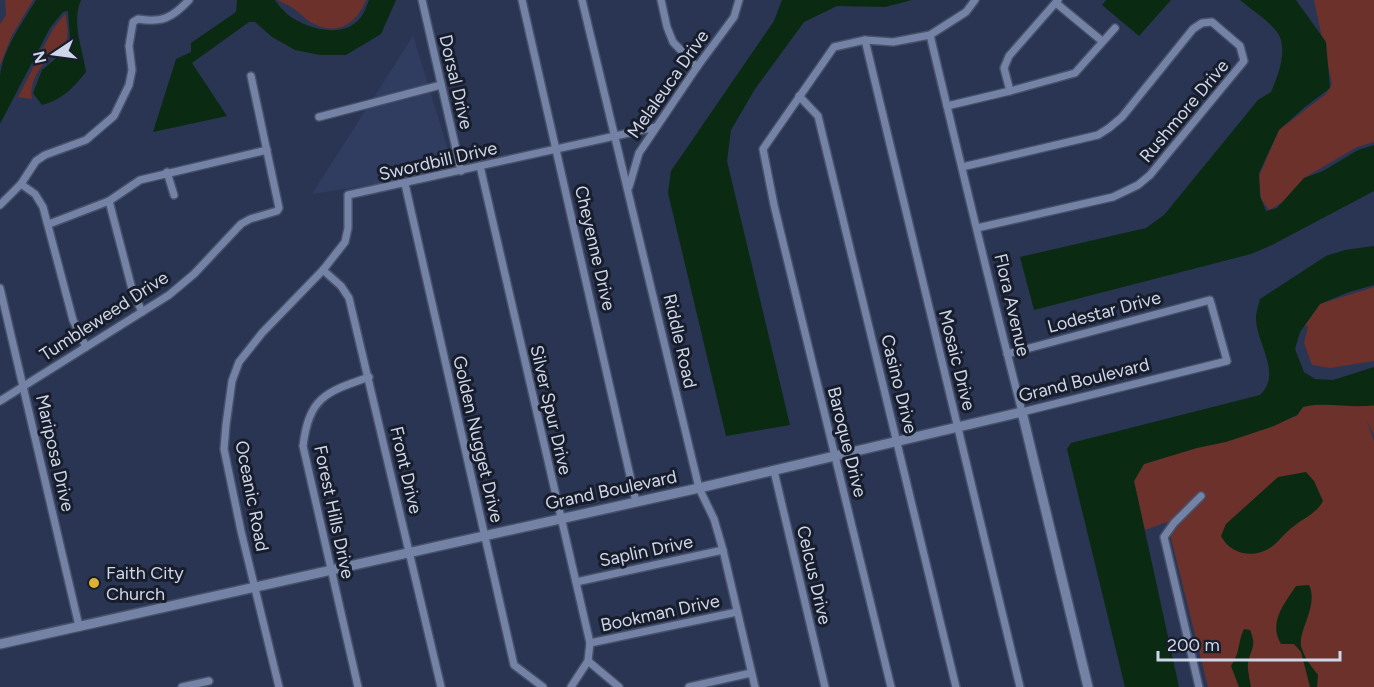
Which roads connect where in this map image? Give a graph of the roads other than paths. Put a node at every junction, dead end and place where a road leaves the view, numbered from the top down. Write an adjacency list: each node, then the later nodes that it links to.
1 (189, 0): 28 (street)
2 (422, 0): 15 (street, Dorsal Drive)
3 (522, 0): 23 (street, Cheyenne Drive)
4 (582, 0): 21 (street, Riddle Road)
5 (661, 0): 13 (street)
6 (739, 0): 13 (street, Melaleuca Drive)
7 (975, 0): 10 (street)
8 (1057, 1): 12 (street); 16 (street)
9 (1114, 28): 12 (street)
10 (930, 35): 11 (street, Baroque Drive); 18 (street, Flora Avenue)
11 (865, 40): 17 (street, Baroque Drive); 46 (street, Mosaic Drive)
12 (1102, 41): 16 (street)
13 (697, 67): 20 (street, Melaleuca Drive)
14 (251, 76): 22 (street)
15 (441, 85): 19 (street); 26 (street, Dorsal Drive)
16 (1010, 91): 18 (street)
17 (799, 96): 47 (street, Casino Drive); 48 (street, Baroque Drive)
18 (946, 106): 25 (street, Flora Avenue)
19 (319, 117)
20 (656, 127): 21 (street, Swordbill Drive); 30 (street, Melaleuca Drive)
21 (615, 135): 23 (street, Swordbill Drive); 30 (street, Riddle Road)
22 (267, 150): 27 (street); 38 (street, Tumbleweed Drive)
23 (557, 150): 24 (street, Swordbill Drive); 52 (street, Cheyenne Drive)
24 (480, 166): 26 (street, Swordbill Drive); 53 (street, Silver Spur Drive)
25 (962, 167): 35 (street, Flora Avenue); 35 (street, Rushmore Drive)
26 (461, 171): 29 (street, Swordbill Drive)
27 (167, 172): 31 (street); 32 (street)
28 (21, 184): 33 (street); 34 (street)
29 (405, 184): 36 (street, Swordbill Drive); 54 (street, Golden Nugget Drive)
30 (628, 189): 50 (street, Riddle Road)
31 (174, 195)
32 (109, 201): 34 (street); 38 (street)
33 (0, 206)
34 (49, 224): 39 (street)
35 (977, 228): 40 (street, Flora Avenue)
36 (323, 270): 42 (street, Front Drive); 59 (street, Oceanic Road)
37 (0, 288): 43 (street, Mariposa Drive)
38 (142, 312): 39 (street, Tumbleweed Drive)
39 (86, 347): 43 (street, Tumbleweed Drive)
40 (1007, 354): 41 (street, Lodestar Drive); 45 (street, Flora Avenue)
41 (1227, 361): 45 (street, Grand Boulevard)
42 (369, 377): 56 (street, Front Drive); 57 (street, Forest Hills Drive)
43 (24, 386): 44 (street, Tumbleweed Drive); 61 (street, Mariposa Drive)
44 (0, 401)
45 (1022, 412): 46 (street, Grand Boulevard); 80 (street, Flora Avenue)
46 (958, 426): 47 (street, Grand Boulevard); 79 (street, Mosaic Drive)
47 (898, 441): 48 (street, Grand Boulevard); 78 (street, Casino Drive)
48 (836, 457): 49 (street, Grand Boulevard); 77 (street, Baroque Drive)
49 (774, 471): 50 (street, Grand Boulevard); 76 (street, Celcus Drive)
50 (699, 488): 52 (street, Grand Boulevard); 55 (street, Riddle Road)
51 (1201, 496): 81 (street)
52 (636, 502): 53 (street, Grand Boulevard)
53 (561, 518): 54 (street, Grand Boulevard); 58 (street, Silver Spur Drive)
54 (484, 535): 56 (street, Grand Boulevard); 71 (street, Golden Nugget Drive)
55 (723, 550): 58 (street, Saplin Drive); 60 (street, Riddle Road)
56 (410, 553): 57 (street, Grand Boulevard); 70 (street, Front Drive)
57 (331, 571): 59 (street, Grand Boulevard); 69 (street, Forest Hills Drive)
58 (576, 582): 62 (street, Silver Spur Drive)
59 (255, 586): 61 (street, Grand Boulevard); 68 (street, Oceanic Road)
60 (737, 612): 62 (street, Bookman Drive); 65 (street, Riddle Road)
61 (79, 626): 63 (street, Grand Boulevard)
62 (590, 643): 64 (street, Silver Spur Drive)
63 (0, 644)
64 (588, 661): 72 (street); 73 (street)
65 (751, 673): 74 (street); 75 (street, Riddle Road)
66 (209, 681): 67 (street)
67 (182, 687)
68 (279, 687)
69 (358, 687)
70 (441, 687)
71 (543, 687)
72 (572, 687)
73 (619, 687)
74 (689, 687)
75 (755, 687)
76 (825, 687)
77 (891, 687)
78 (956, 687)
79 (1020, 687)
80 (1088, 687)
81 (1199, 687)

